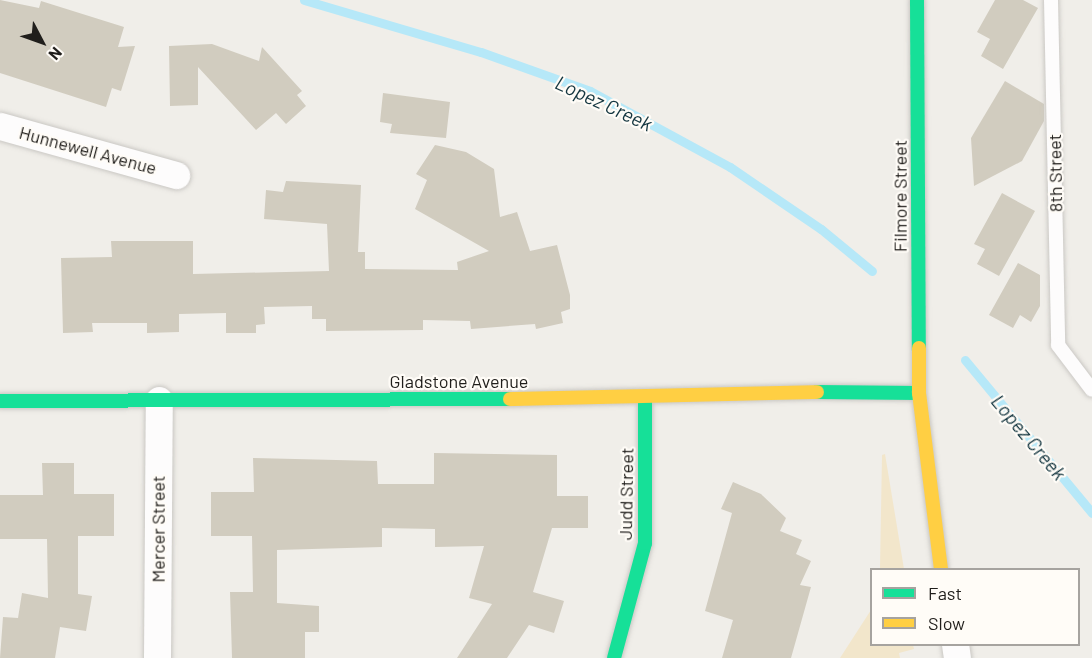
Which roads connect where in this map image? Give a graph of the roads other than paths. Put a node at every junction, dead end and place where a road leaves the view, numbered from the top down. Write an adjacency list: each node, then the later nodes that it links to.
1 (917, 0): 6 (street, Filmore Street)
2 (1051, 0): 5 (lane, 8th Street)
3 (0, 126): 4 (street, Hunnewell Avenue)
4 (176, 174)
5 (1092, 390)
6 (919, 393): 7 (street, Gladstone Avenue); 10 (street, Filmore Street)
7 (645, 399): 8 (street, Gladstone Avenue); 12 (street, Judd Street)
8 (159, 400): 9 (street, Gladstone Avenue); 11 (street, Mercer Street)
9 (0, 401)
10 (941, 568)
11 (157, 658)
12 (614, 658)

